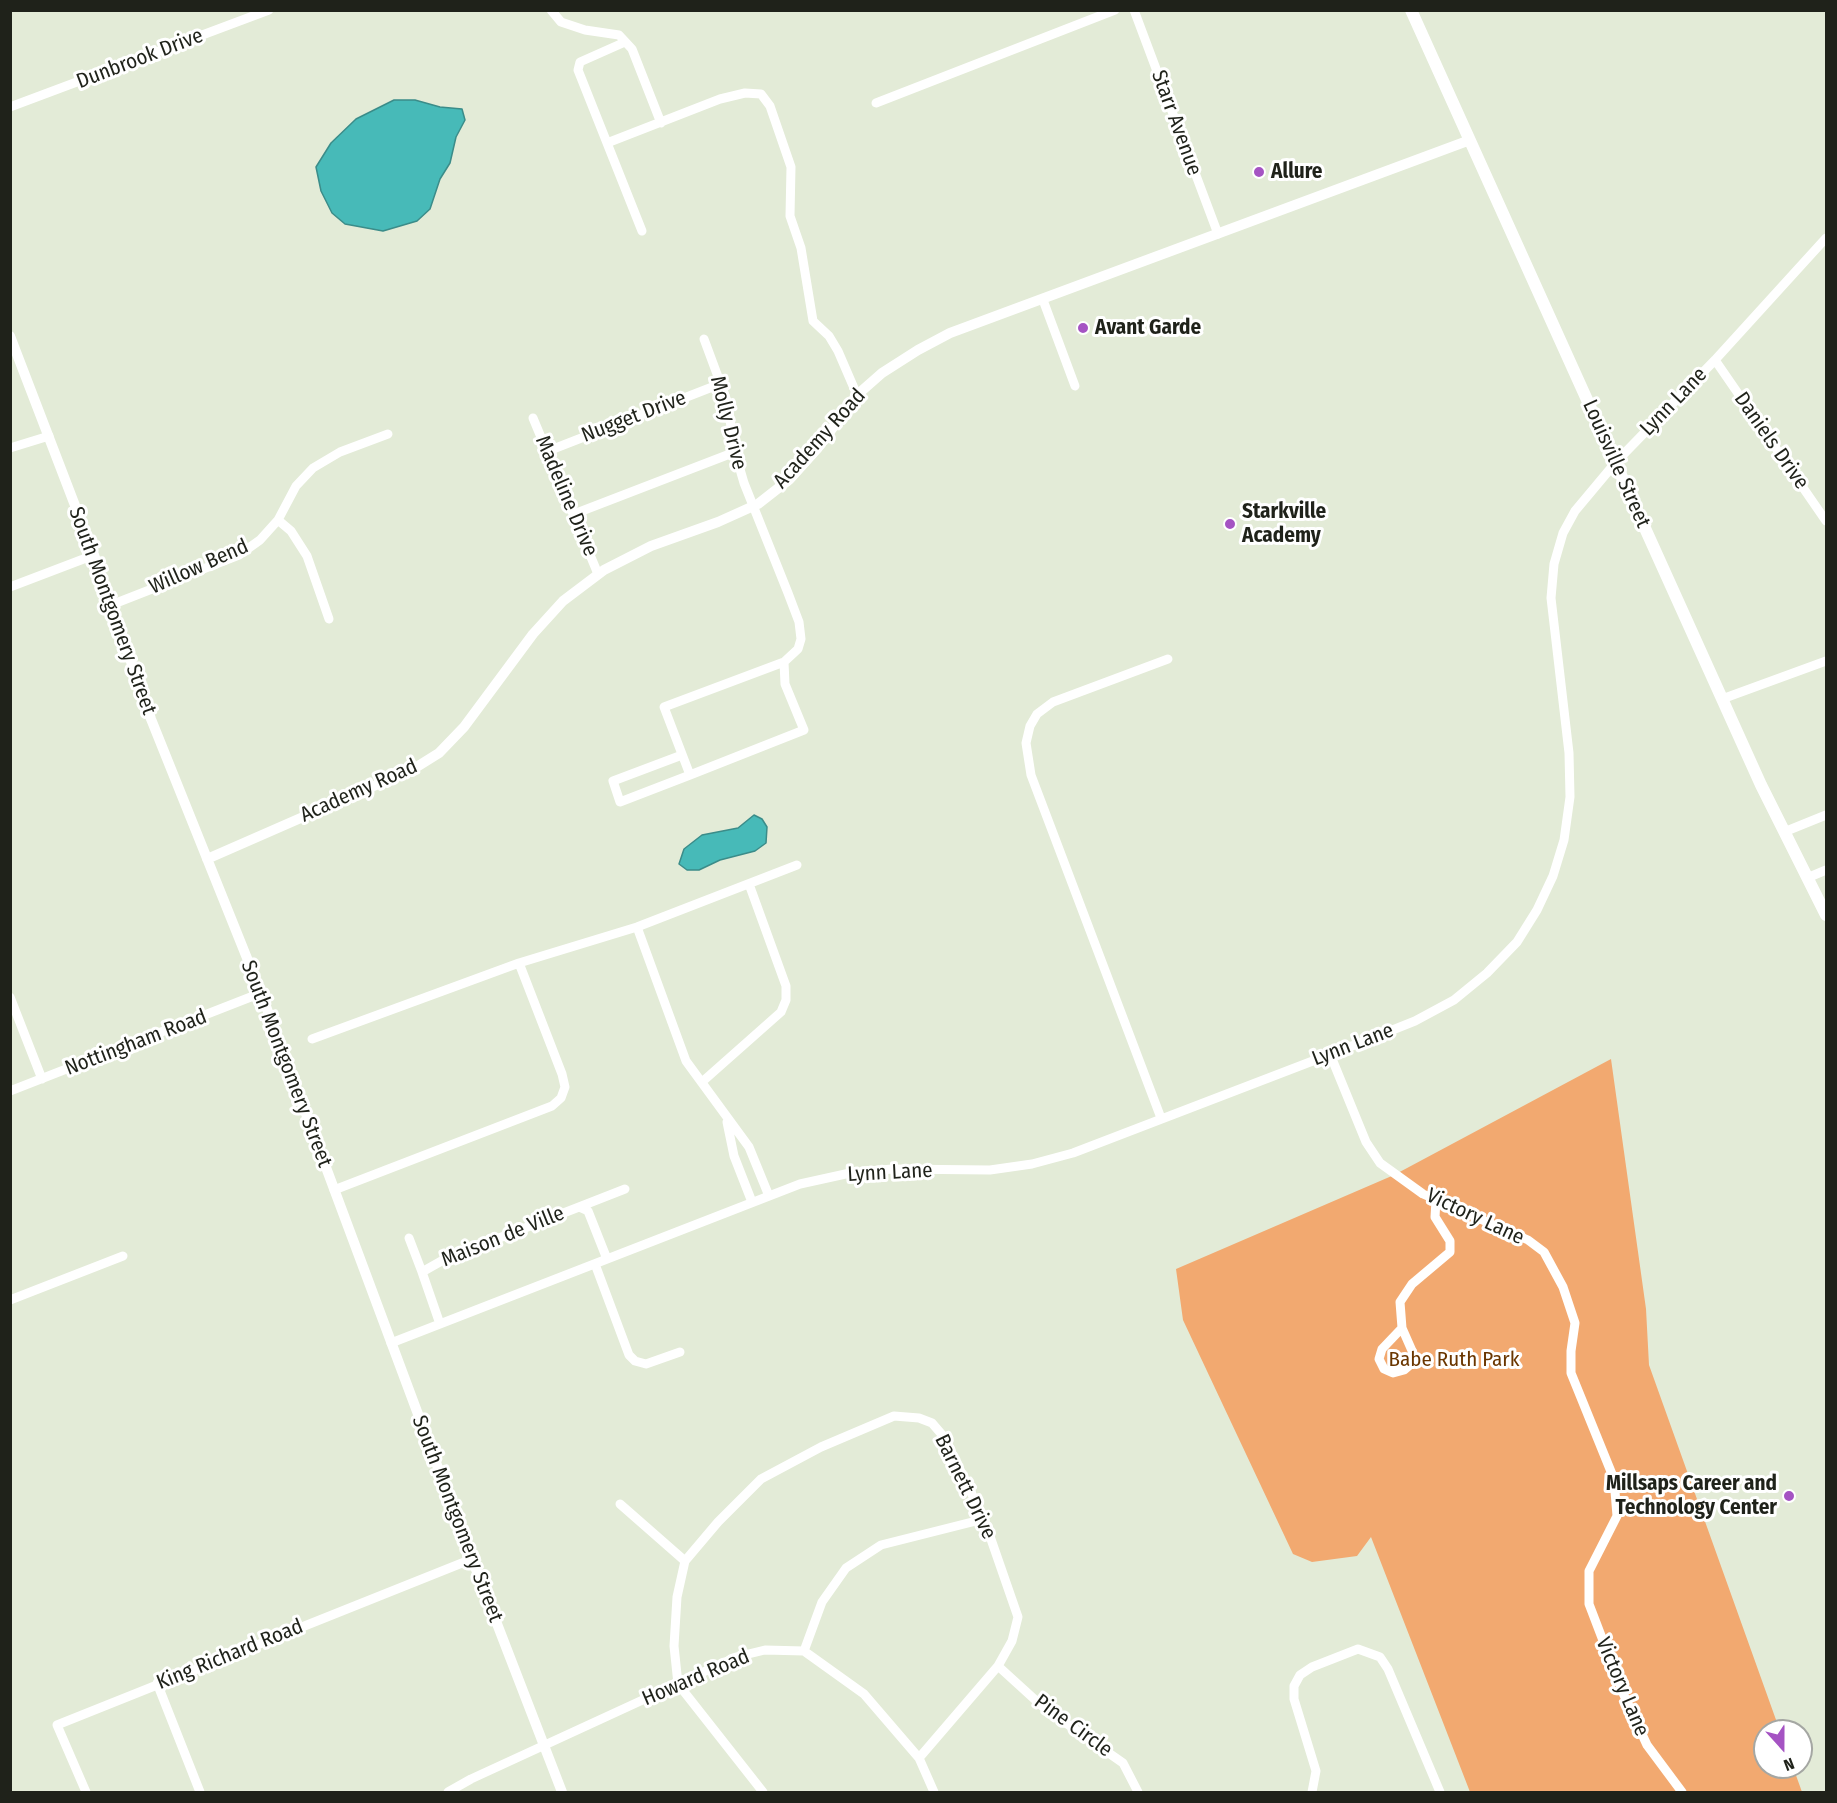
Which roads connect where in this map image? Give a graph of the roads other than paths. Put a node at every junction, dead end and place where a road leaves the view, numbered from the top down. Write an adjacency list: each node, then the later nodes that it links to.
1 (269, 10): 8 (street, Dunbrook Drive)
2 (551, 10): 6 (street)
3 (1115, 10): 7 (street)
4 (1134, 10): 13 (street, Starr Avenue)
5 (1412, 10): 10 (main road, Louisville Street)
6 (625, 42): 9 (street); 11 (street)
7 (876, 103)
8 (10, 107)
9 (661, 123): 11 (street); 21 (street)
10 (1470, 140): 13 (street, Academy Road); 28 (main road, Louisville Street)
11 (607, 143): 12 (street)
12 (642, 231)
13 (1218, 234): 15 (street, Academy Road)
14 (1827, 238): 18 (street, Lynn Lane)
15 (1043, 300): 20 (street); 21 (street, Academy Road)
16 (10, 336): 24 (street, South Montgomery Street)
17 (704, 339): 19 (street, Molly Drive)
18 (1715, 360): 28 (street, Lynn Lane); 32 (street, Daniels Drive)
19 (720, 384): 26 (street, Nugget Drive); 27 (street, Molly Drive)
20 (1075, 386)
21 (857, 395): 29 (street, Academy Road)
22 (532, 418): 26 (street, Madeline Drive)
23 (388, 434): 31 (street, Willow Bend)
24 (49, 436): 25 (street); 33 (street, South Montgomery Street)
25 (10, 448)
26 (548, 451): 30 (street, Madeline Drive)
27 (735, 452): 29 (street, Molly Drive); 30 (street)
28 (1616, 462): 41 (main road, Louisville Street); 57 (street, Lynn Lane)
29 (753, 506): 34 (street, Academy Road); 40 (street, Molly Drive)
30 (574, 514): 34 (street, Madeline Drive)
31 (278, 520): 36 (street, Willow Bend); 37 (street)
32 (1827, 521)
33 (94, 555): 35 (street); 36 (street, South Montgomery Street)
34 (598, 574): 46 (street, Academy Road)
35 (10, 587)
36 (111, 604): 46 (street, South Montgomery Street)
37 (329, 619)
38 (1168, 659): 61 (street)
39 (1827, 661): 41 (street)
40 (784, 662): 42 (street); 43 (street)
41 (1722, 699): 45 (main road, Louisville Street)
42 (682, 754): 43 (street); 43 (street)
43 (690, 775)
44 (1827, 815): 45 (street)
45 (1784, 832): 49 (main road, Louisville Street)
46 (207, 859): 54 (street, South Montgomery Street)
47 (797, 865): 50 (street)
48 (1827, 870): 49 (street)
49 (1807, 878): 51 (main road, Louisville Street)
50 (749, 884): 52 (street); 59 (street)
51 (1827, 915)
52 (637, 927): 53 (street); 59 (street)
53 (519, 963): 56 (street); 64 (street)
54 (261, 993): 58 (street, Nottingham Road); 64 (street, South Montgomery Street)
55 (10, 997): 58 (street)
56 (312, 1039)
57 (1330, 1054): 61 (street, Lynn Lane); 66 (street, Victory Lane)
58 (42, 1079): 60 (street, Nottingham Road)
59 (702, 1082): 62 (street)
60 (10, 1091)
61 (1161, 1118): 65 (street, Lynn Lane)
62 (727, 1119): 65 (street); 67 (street)
63 (625, 1189): 68 (street)
64 (334, 1190): 77 (street, South Montgomery Street)
65 (769, 1196): 67 (street, Lynn Lane)
66 (1436, 1200): 76 (street); 98 (street, Victory Lane)
67 (752, 1202): 71 (street, Lynn Lane)
68 (579, 1207): 71 (street, Maison de Ville); 73 (street, Maison de Ville)
69 (409, 1238): 73 (street)
70 (123, 1256): 74 (street)
71 (607, 1259): 72 (street, Lynn Lane)
72 (595, 1263): 75 (street, Lynn Lane); 78 (street)
73 (422, 1272): 75 (street, Maison de Ville)
74 (10, 1300)
75 (440, 1324): 77 (street, Lynn Lane)
76 (1402, 1328): 76 (street)
77 (391, 1343): 81 (street, South Montgomery Street)
78 (680, 1352)
79 (620, 1504): 82 (street)
80 (984, 1519): 82 (street, Barnett Drive); 83 (street); 84 (street, Barnett Drive)
81 (472, 1559): 85 (street, King Richard Road); 87 (street, South Montgomery Street)
82 (685, 1561): 86 (street, Barnett Drive)
83 (804, 1651): 86 (street, Howard Road); 88 (street)
84 (998, 1666): 88 (street, Barnett Drive); 95 (street, Pine Circle)
85 (157, 1683): 89 (street, King Richard Road); 90 (street)
86 (678, 1684): 87 (street, Howard Road); 93 (street)
87 (544, 1747): 91 (street, Howard Road); 92 (street, South Montgomery Street)
88 (919, 1758): 94 (street)
89 (86, 1792)
90 (200, 1792)
91 (448, 1792)
92 (562, 1792)
93 (763, 1792)
94 (934, 1792)
95 (1138, 1792)
96 (1312, 1792): 97 (street)
97 (1440, 1792)
98 (1682, 1792)

